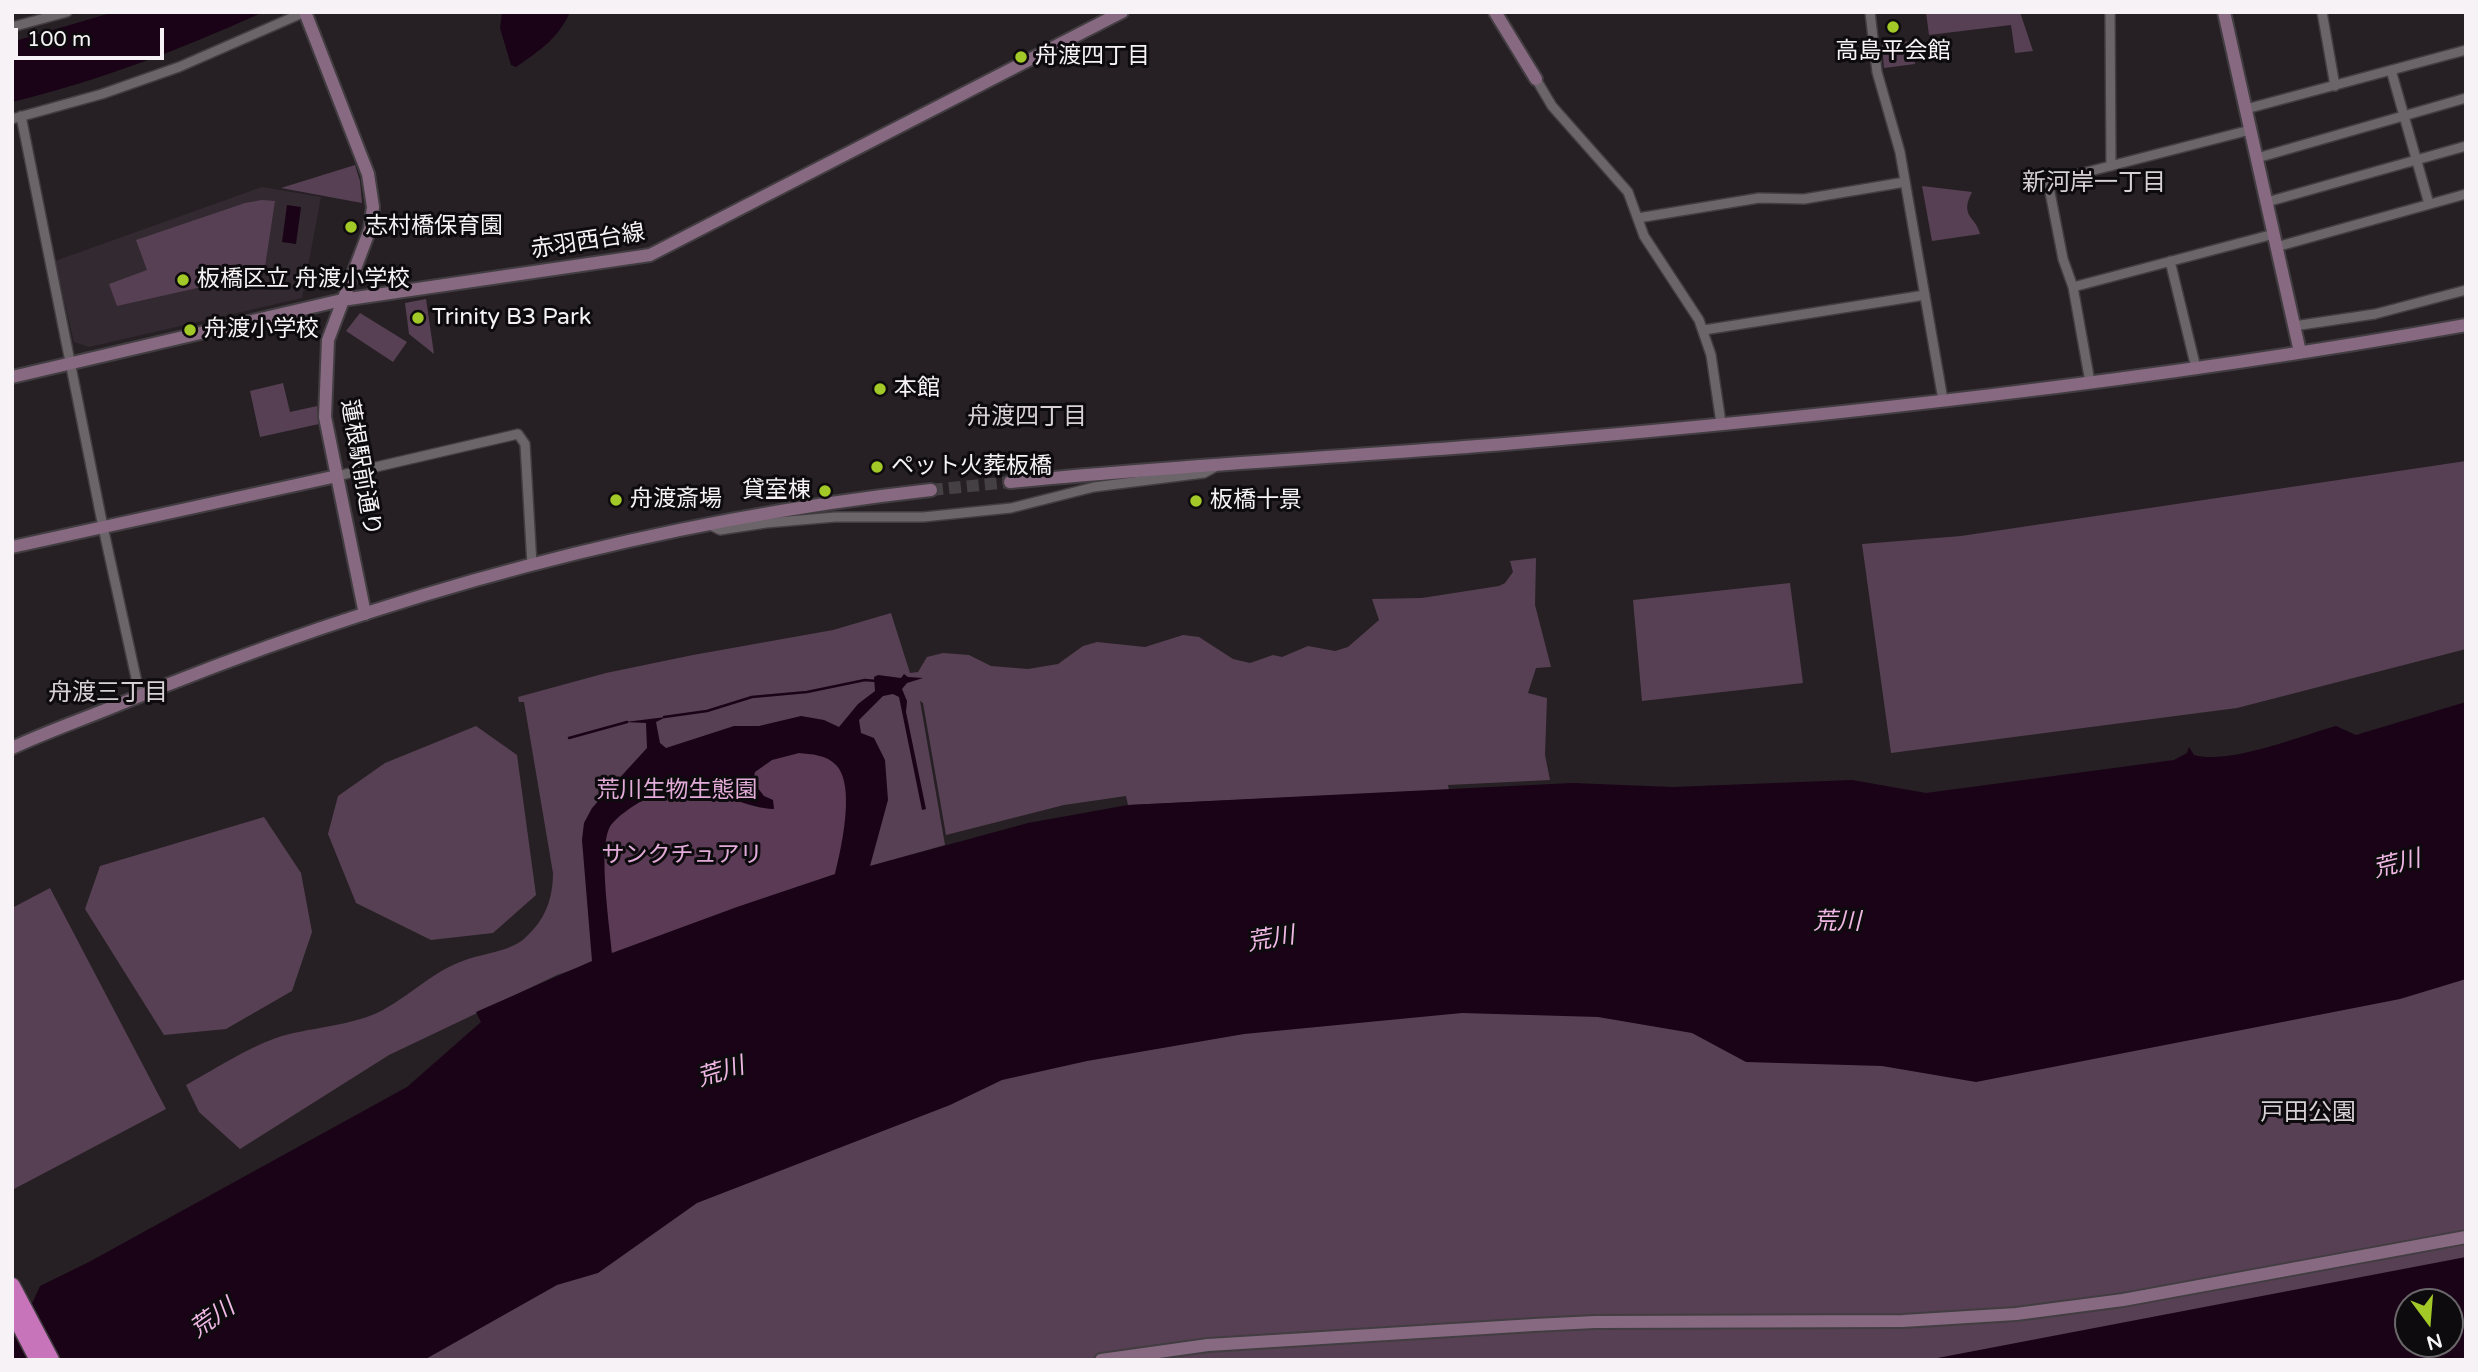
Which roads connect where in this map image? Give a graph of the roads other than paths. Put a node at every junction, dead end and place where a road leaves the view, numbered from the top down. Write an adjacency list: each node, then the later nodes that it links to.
1 (67, 12): 9 (street)
2 (305, 12): 18 (street); 34 (street, 蓮根駅前通り)
3 (1122, 12): 34 (street, 赤羽西台線)
4 (1495, 12): 13 (street)
5 (1870, 12): 24 (street)
6 (2110, 12): 23 (street)
7 (2224, 12): 16 (street)
8 (2322, 12): 14 (street)
9 (39, 16): 10 (street)
10 (12, 27)
11 (2466, 50): 12 (street)
12 (2391, 70): 14 (street); 17 (street)
13 (1536, 79): 28 (street)
14 (2335, 86): 16 (street)
15 (2466, 98): 17 (street)
16 (2246, 109): 19 (street)
17 (2404, 116): 21 (street); 22 (street)
18 (17, 117): 39 (street)
19 (2250, 130): 21 (street); 23 (street)
20 (2466, 146): 22 (street)
21 (2257, 158): 26 (street)
22 (2416, 160): 26 (street); 27 (street)
23 (2111, 166): 31 (street)
24 (1905, 182): 28 (street); 33 (street)
25 (2466, 194): 27 (street)
26 (2267, 202): 29 (street)
27 (2429, 204): 29 (street)
28 (1638, 218): 37 (street)
29 (2275, 240): 30 (street); 36 (street)
30 (2170, 261): 31 (street); 40 (street)
31 (2073, 287): 42 (street)
32 (2466, 290): 36 (street)
33 (1925, 295): 37 (street); 43 (street)
34 (342, 300): 39 (street, 赤羽西台線); 46 (street, 蓮根駅前通り)
35 (2466, 325): 38 (street)
36 (2294, 326): 38 (street)
37 (1704, 330): 44 (street)
38 (2300, 352): 40 (street)
39 (72, 363): 41 (street, 赤羽西台線); 50 (street)
40 (2196, 368): 42 (street)
41 (12, 377)
42 (2090, 382): 43 (street)
43 (1943, 400): 44 (street)
44 (1721, 423): 45 (street)
45 (1222, 464): 47 (street); 49 (street)
46 (337, 475): 50 (street); 52 (street); 53 (street, 蓮根駅前通り)
47 (1010, 482)
48 (931, 490): 49 (street)
49 (707, 524): 52 (street)
50 (103, 527): 51 (street); 54 (street)
51 (12, 547)
52 (532, 565): 53 (street)
53 (365, 614): 54 (street)
54 (140, 696): 55 (street)
55 (12, 748)
56 (2466, 1237): 61 (street)
57 (12, 1286): 60 (highway)
58 (12, 1310): 59 (highway)
59 (38, 1360)
60 (51, 1360)
61 (1101, 1360)

